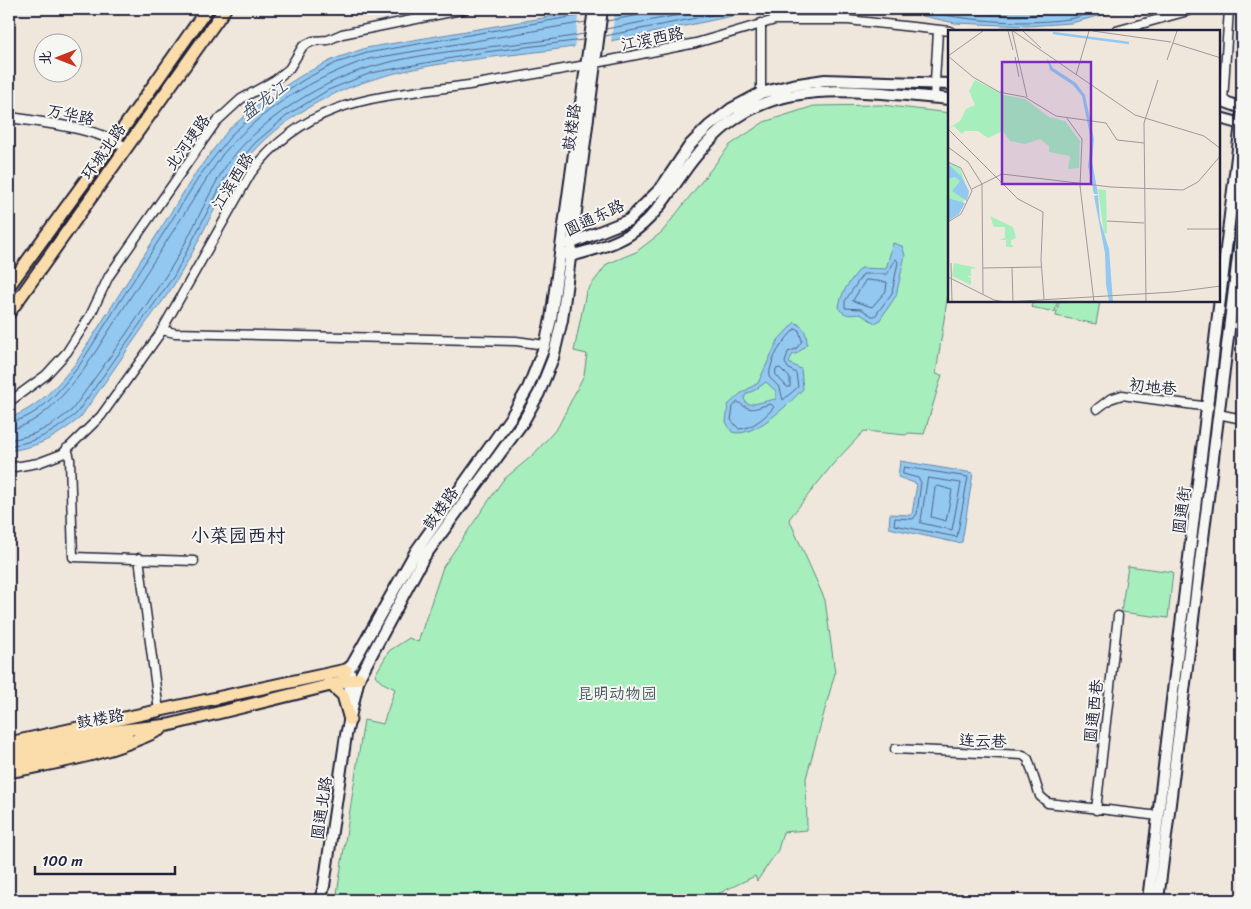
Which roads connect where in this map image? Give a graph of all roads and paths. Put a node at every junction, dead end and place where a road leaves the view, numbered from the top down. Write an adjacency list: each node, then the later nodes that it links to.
1 (207, 9): 24 (main road, 环城北路)
2 (225, 9): 25 (main road, 环城北路)
3 (466, 9): 35 (street, 北河埂路)
4 (594, 9): 12 (main road, 鼓楼路)
5 (602, 9): 12 (main road, 鼓楼路)
6 (1195, 9): 9 (street)
7 (1228, 9): 19 (street)
8 (762, 22): 10 (street, 江滨西路); 13 (street, 江滨西路); 16 (street)
9 (1120, 30)
10 (938, 31): 11 (street, 江滨西路); 14 (street)
11 (948, 31)
12 (593, 46): 13 (main road, 鼓楼路)
13 (591, 64): 27 (main road, 鼓楼路); 28 (main road, 鼓楼路); 33 (street, 江滨西路)
14 (935, 83): 15 (main road, 圆通东路); 16 (main road, 圆通东路); 17 (street)
15 (948, 84)
16 (761, 93): 27 (main road, 圆通东路)
17 (934, 98): 18 (main road, 圆通东路); 28 (main road, 圆通东路)
18 (948, 99)
19 (1221, 100): 20 (main road)
20 (1242, 108)
21 (9, 117): 24 (street, 万华路)
22 (1221, 118): 23 (main road)
23 (1242, 121): 30 (main road, 圆通街)
24 (115, 140): 25 (street, 万华路); 29 (main road, 环城北路)
25 (125, 148): 32 (main road, 环城北路)
26 (1242, 226): 38 (main road, 圆通街)
27 (571, 241): 28 (main road, 圆通东路)
28 (565, 254): 34 (main road, 鼓楼路); 47 (main road, 鼓楼路)
29 (9, 286)
30 (1221, 298)
31 (1220, 302): 36 (main road, 圆通街)
32 (9, 312)
33 (162, 330): 34 (street); 40 (street, 江滨西路)
34 (544, 345): 45 (main road, 鼓楼路)
35 (9, 402)
36 (1208, 407): 37 (street, 初地巷); 56 (main road, 圆通街)
37 (1097, 409)
38 (1218, 414): 39 (street); 56 (main road, 圆通街)
39 (1242, 419)
40 (67, 448): 41 (street, 江滨西路); 42 (street)
41 (9, 468)
42 (139, 558): 43 (street); 49 (street)
43 (194, 561)
44 (1118, 616): 55 (street, 圆通西巷)
45 (349, 667): 46 (main road, 鼓楼路); 47 (main road, 圆通北路)
46 (312, 679): 48 (main road); 49 (main road, 鼓楼路)
47 (354, 680): 48 (main road, 鼓楼路); 50 (main road, 圆通北路)
48 (334, 686): 50 (main road); 51 (main road, 鼓楼路)
49 (158, 711): 52 (main road, 鼓楼路)
50 (350, 720): 57 (main road, 圆通北路)
51 (169, 725): 52 (main road, 鼓楼路); 52 (main road); 54 (main road)
52 (9, 748)
53 (895, 749): 55 (street, 连云巷)
54 (9, 772)
55 (1096, 810): 56 (street, 连云巷)
56 (1163, 817): 58 (main road, 圆通街); 59 (main road, 圆通街)
57 (320, 900)
58 (1148, 900)
59 (1158, 900)

